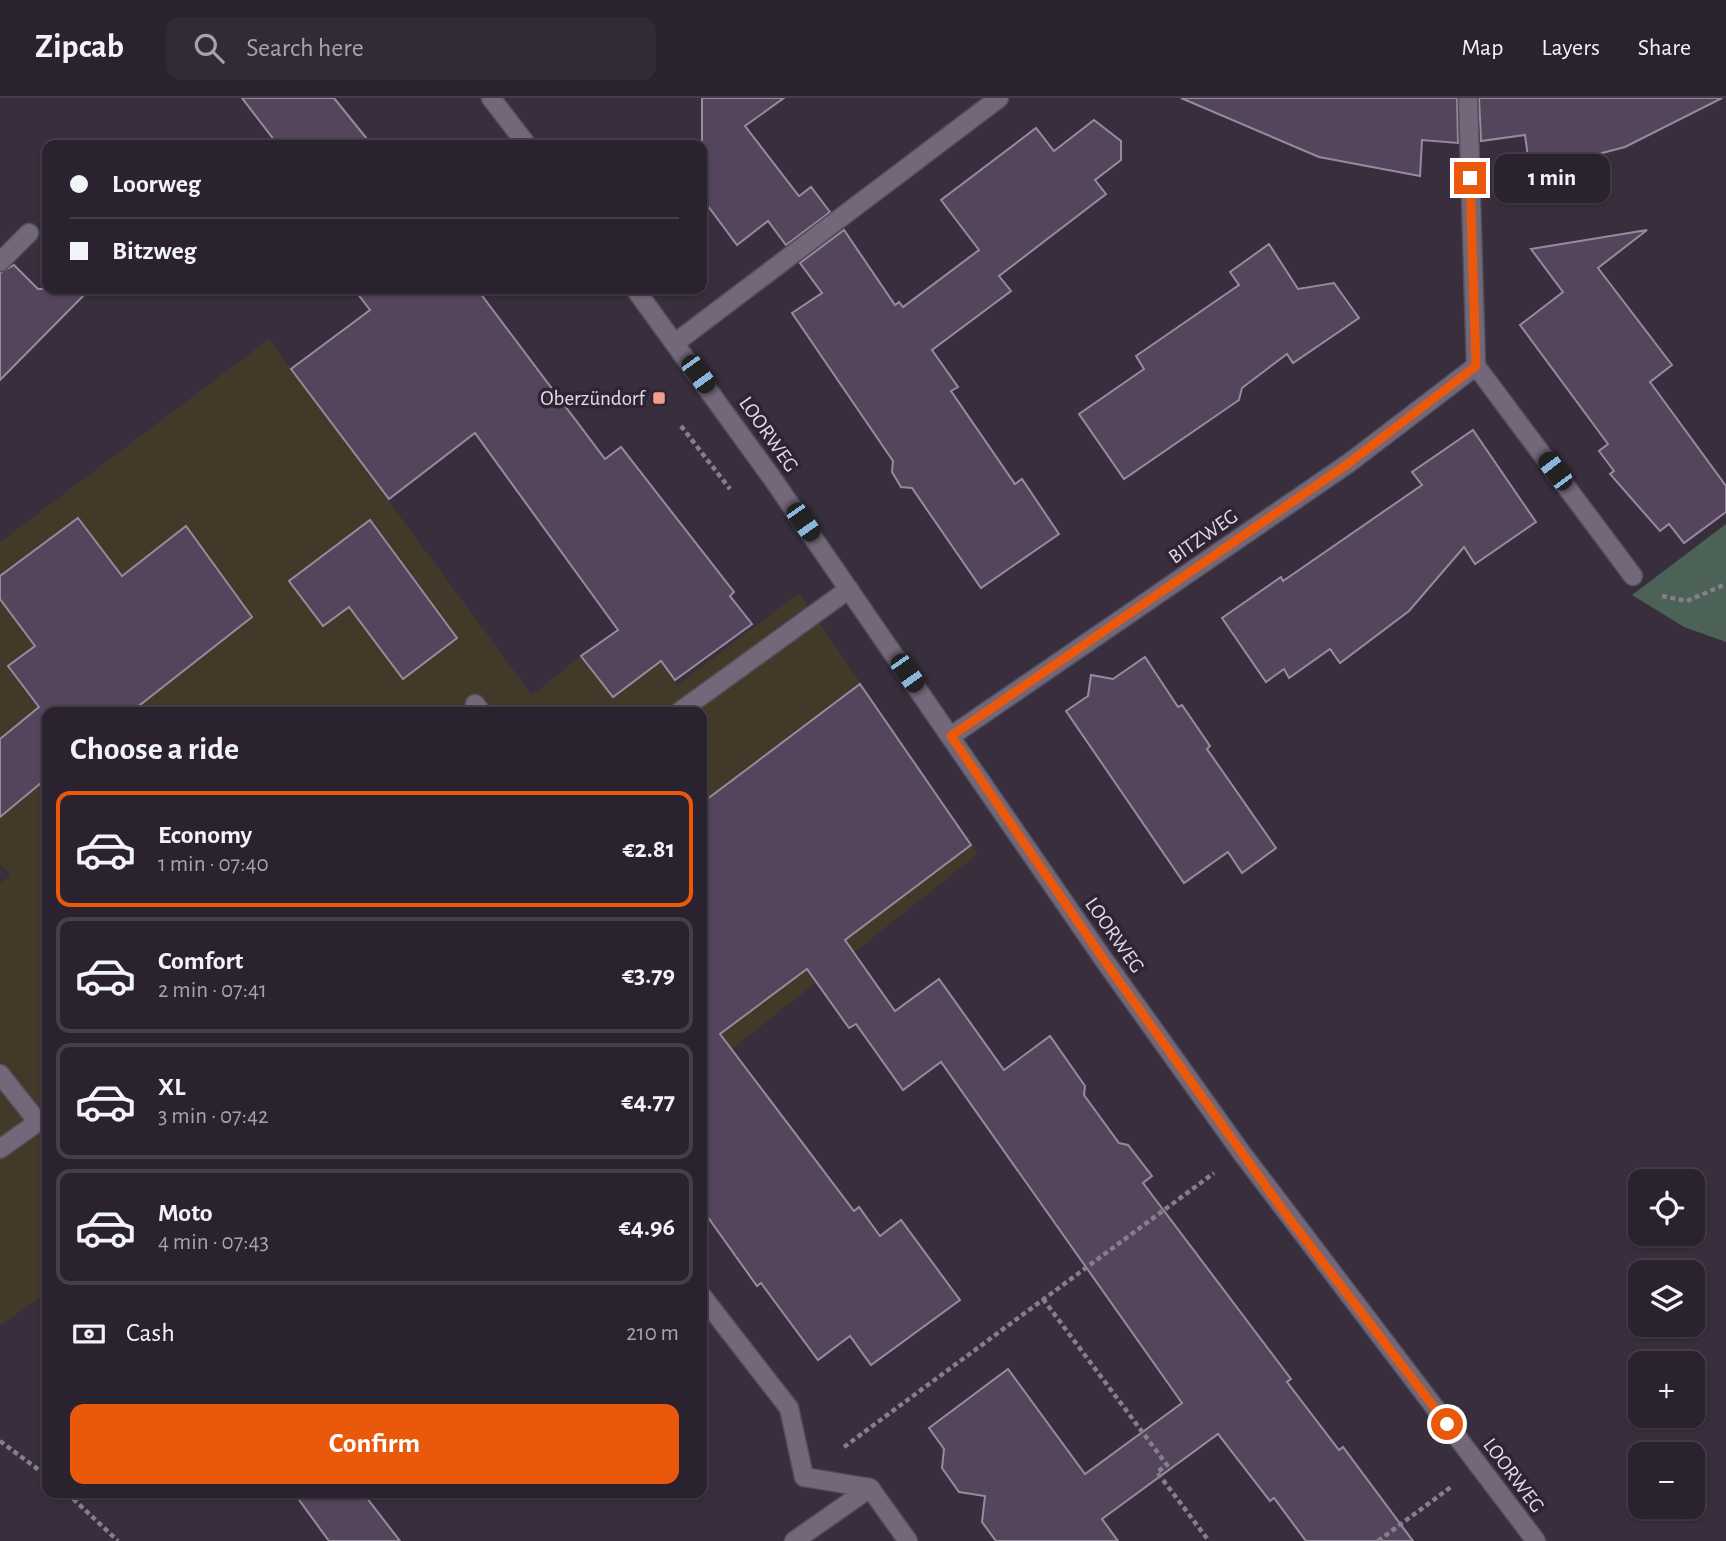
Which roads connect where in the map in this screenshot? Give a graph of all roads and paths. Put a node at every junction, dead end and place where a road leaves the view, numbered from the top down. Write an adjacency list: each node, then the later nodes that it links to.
1 (491, 98): 4 (street)
2 (999, 98): 8 (street)
3 (1468, 98): 9 (street)
4 (523, 140)
5 (29, 233): 6 (street)
6 (0, 262)
7 (639, 294): 8 (street, LOORWEG)
8 (675, 343): 14 (street, LOORWEG)
9 (1476, 366): 12 (street); 16 (street, BITZWEG)
10 (681, 426): 11 (path)
11 (732, 491)
12 (1633, 576): 13 (path)
13 (1726, 584)
14 (849, 589): 15 (street); 16 (street, LOORWEG)
15 (686, 707)
16 (951, 736): 19 (street, LOORWEG)
17 (0, 1074): 18 (street)
18 (0, 1149)
19 (1241, 1152): 20 (path); 23 (street, LOORWEG)
20 (1044, 1299): 25 (path); 31 (path)
21 (707, 1302): 25 (street)
22 (0, 1441): 24 (path)
23 (1479, 1465): 32 (path); 33 (street, LOORWEG)
24 (42, 1472)
25 (804, 1476): 26 (street)
26 (870, 1488): 29 (street); 30 (street)
27 (72, 1498): 28 (path)
28 (118, 1541)
29 (794, 1541)
30 (908, 1541)
31 (1209, 1541)
32 (1378, 1541)
33 (1536, 1541)

